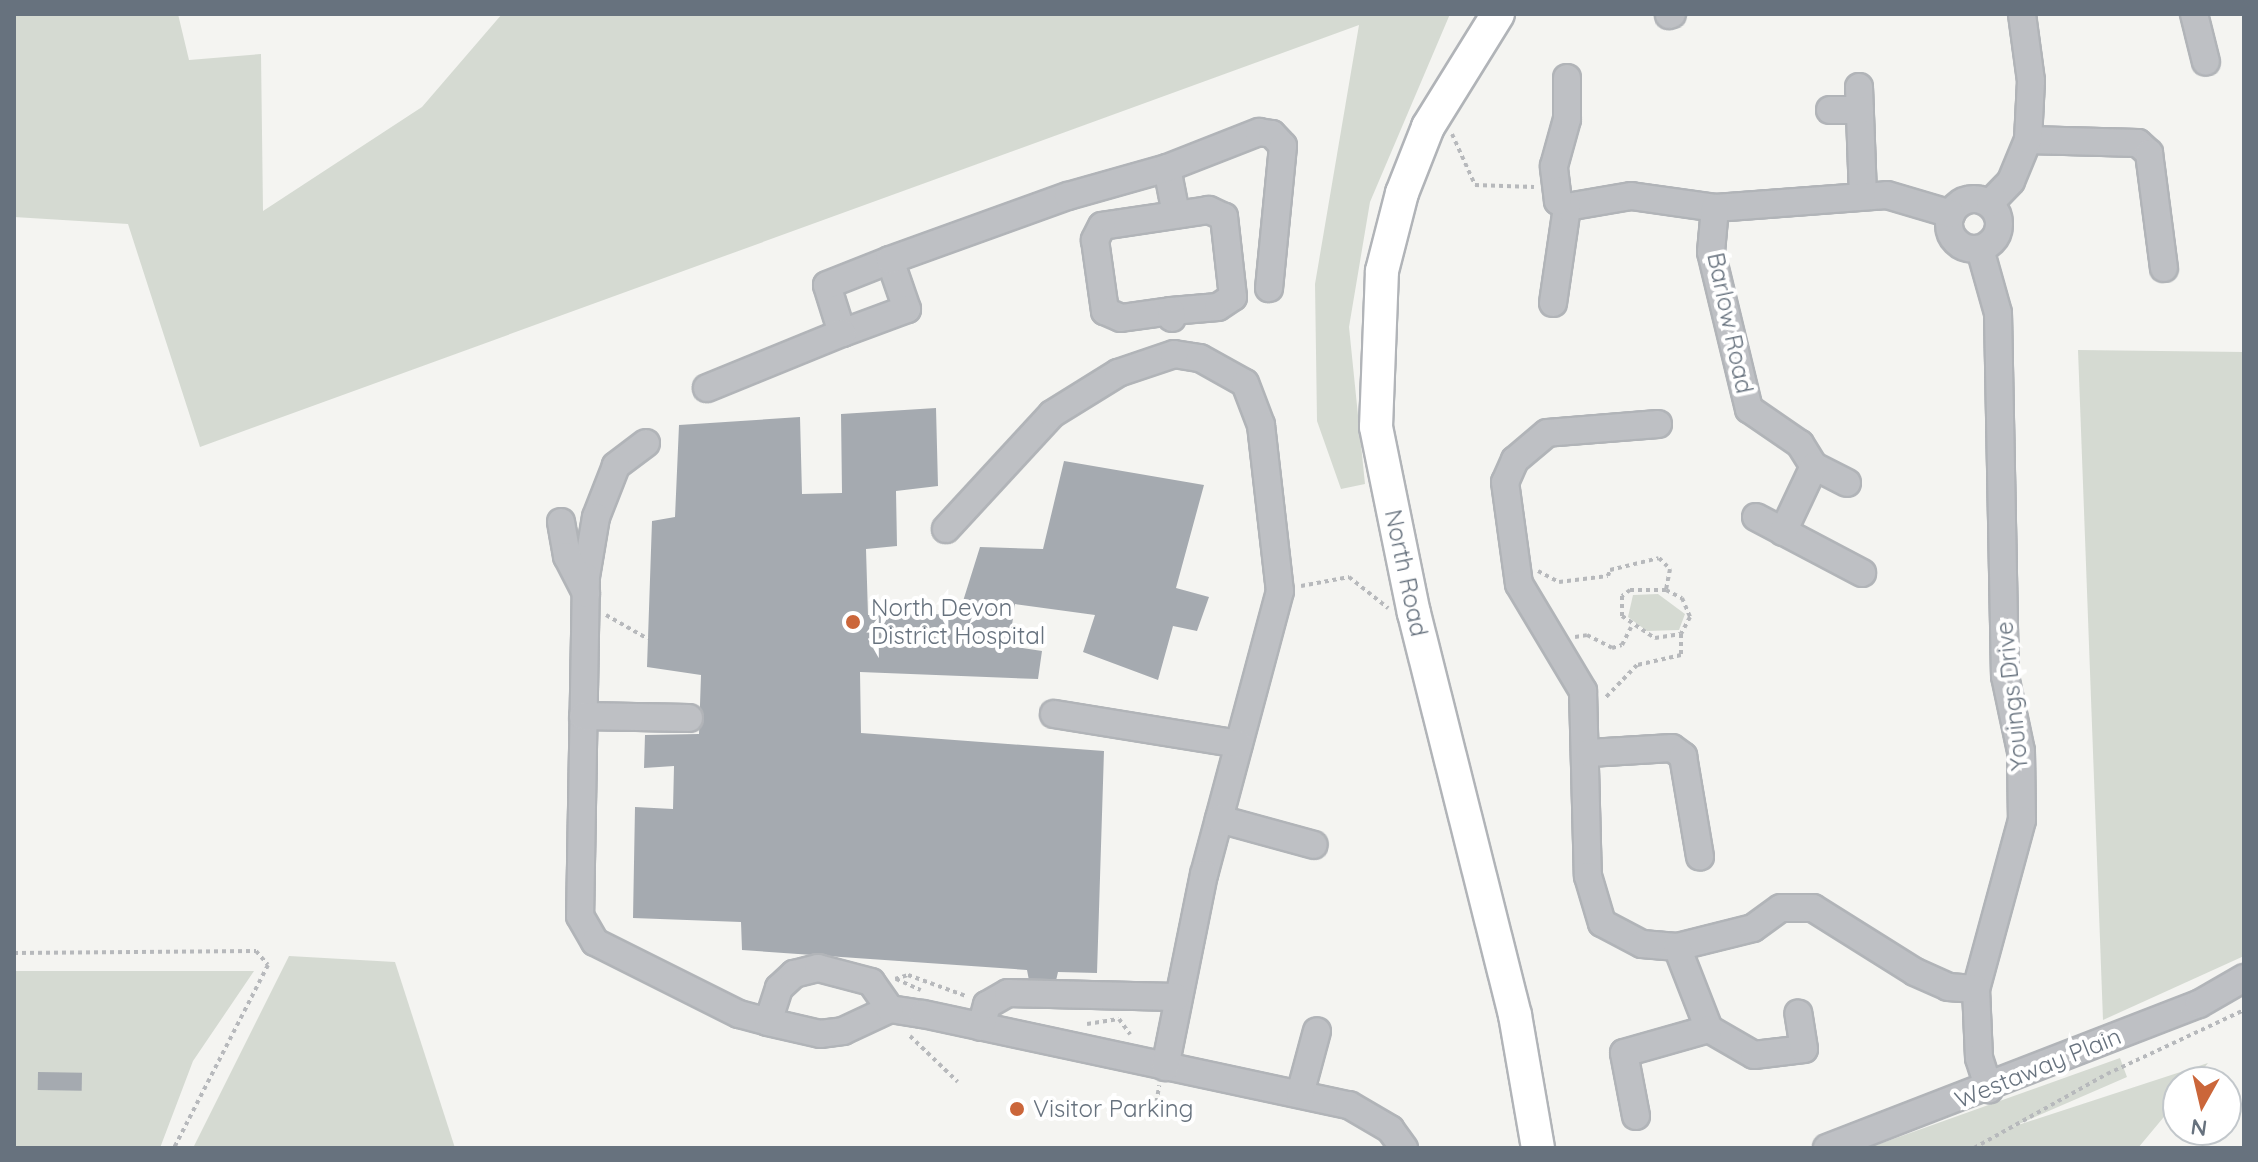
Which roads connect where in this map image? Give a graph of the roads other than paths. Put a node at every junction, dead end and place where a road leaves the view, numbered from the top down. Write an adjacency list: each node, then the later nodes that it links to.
1 (1498, 14): 57 (main road, North Road)
2 (2022, 14): 7 (street)
3 (2194, 14): 4 (street)
4 (2206, 62)
5 (1567, 78): 10 (street)
6 (1830, 110): 9 (street)
7 (2028, 140): 11 (street); 17 (street)
8 (1167, 168): 13 (street); 16 (street); 18 (street)
9 (1863, 194): 12 (street); 14 (street)
10 (1561, 198): 12 (street); 19 (street)
11 (1990, 203): 14 (street); 15 (street)
12 (1715, 208): 26 (street, Barlow Road)
13 (1176, 214): 20 (street); 20 (street)
14 (1951, 214): 15 (street)
15 (1980, 249): 44 (street, Youings Drive)
16 (890, 260): 21 (street); 21 (street)
17 (2164, 268)
18 (1269, 288)
19 (1553, 303)
20 (1172, 315): 22 (street)
21 (842, 333): 23 (street)
22 (1176, 356): 30 (street); 37 (street)
23 (707, 388)
24 (1658, 424): 38 (street)
25 (646, 443): 33 (street)
26 (1814, 466): 27 (street, Barlow Road); 31 (street)
27 (1847, 483)
28 (1756, 517): 31 (street)
29 (561, 522): 33 (street)
30 (946, 529)
31 (1783, 532): 32 (street)
32 (1862, 573)
33 (586, 593): 35 (street)
34 (1054, 714): 37 (street)
35 (583, 716): 36 (street); 48 (street)
36 (689, 718)
37 (1239, 744): 39 (street)
38 (1589, 753): 41 (street); 42 (street)
39 (1219, 819): 40 (street); 45 (street)
40 (1314, 845)
41 (1700, 857)
42 (1677, 947): 44 (street); 50 (street)
43 (2244, 978): 53 (street, Westaway Plain)
44 (1976, 989): 53 (street, Youings Drive)
45 (1176, 997): 49 (street); 52 (street)
46 (890, 1009): 48 (street); 48 (street); 49 (street)
47 (1798, 1013): 50 (street)
48 (768, 1022)
49 (981, 1027): 52 (street)
50 (1709, 1029): 55 (street)
51 (1317, 1031): 54 (street)
52 (1165, 1067): 54 (street)
53 (1989, 1089): 58 (street, Westaway Plain)
54 (1300, 1094): 56 (street)
55 (1636, 1116)
56 (1404, 1148)
57 (1538, 1148)
58 (1827, 1148)

